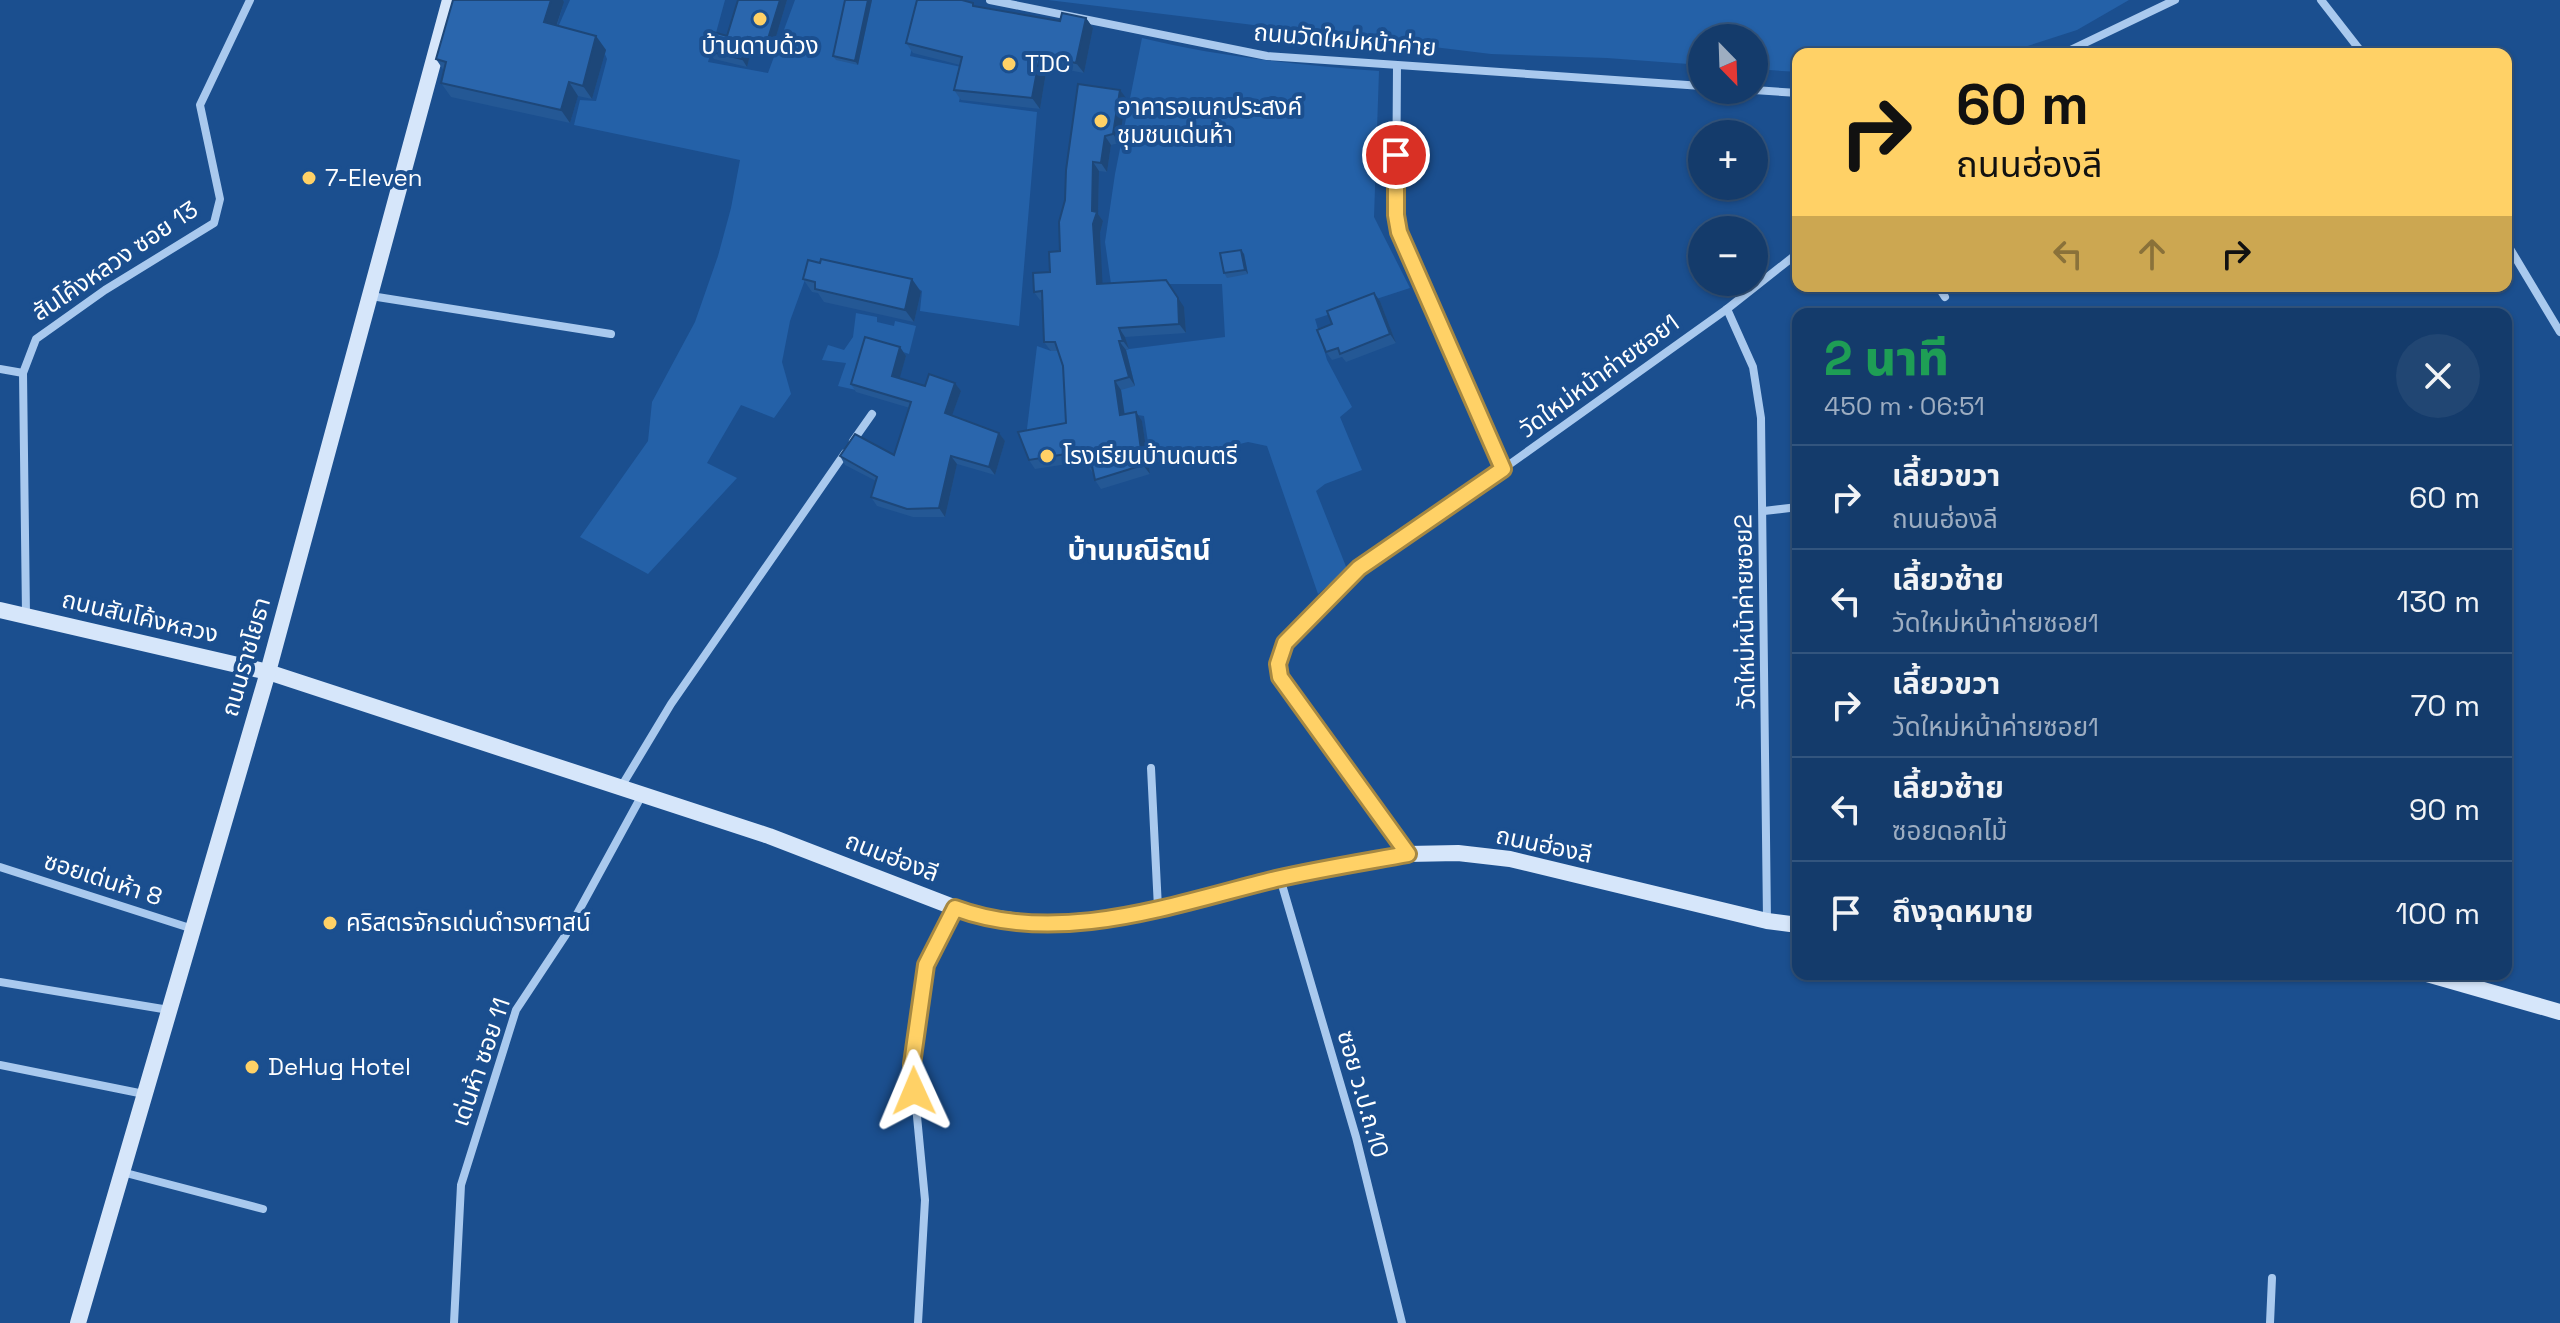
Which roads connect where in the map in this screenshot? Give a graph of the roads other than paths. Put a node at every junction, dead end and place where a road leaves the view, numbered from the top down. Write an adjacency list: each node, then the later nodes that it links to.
1 (250, 0): 22 (street, สันโค้งหลวง ซอย 13)
2 (450, 0): 16 (street, ถนนราชโยธา)
3 (990, 0): 9 (street, ถนนวัดใหม่หน้าค่าย)
4 (2175, 0): 6 (street)
5 (2321, 0): 8 (street)
6 (2160, 3): 7 (street)
7 (2074, 48)
8 (2358, 48)
9 (1397, 66): 10 (street, ถนนวัดใหม่หน้าค่าย); 24 (street)
10 (1688, 85)
11 (1768, 91): 12 (street)
12 (1792, 93)
13 (2512, 252): 19 (street)
14 (1792, 258): 18 (street, วัดใหม่หน้าค่ายซอย1)
15 (1942, 292): 17 (street)
16 (371, 296): 20 (street); 29 (street, ถนนราชโยธา)
17 (1945, 297)
18 (1727, 309): 24 (street, วัดใหม่หน้าค่ายซอย1); 26 (street, วัดใหม่หน้าค่ายซอย2)
19 (2560, 332)
20 (611, 334)
21 (0, 369): 22 (street)
22 (23, 373): 28 (street, สันโค้งหลวง ซอย 13)
23 (872, 414): 31 (street)
24 (1503, 469): 33 (street, วัดใหม่หน้าค่ายซอย1)
25 (1792, 508): 26 (street)
26 (1764, 511): 38 (street, วัดใหม่หน้าค่ายซอย2)
27 (0, 610): 28 (street, ถนนสันโค้งหลวง)
28 (26, 615): 29 (street, ถนนสันโค้งหลวง)
29 (268, 672): 31 (street, ถนนฮ่องลี); 40 (street, ถนนราชโยธา)
30 (1151, 768): 37 (street)
31 (621, 787): 32 (street, ถนนฮ่องลี)
32 (642, 794): 36 (street, ถนนฮ่องลี); 51 (street, เด่นห้า ซอย 11)
33 (1408, 854): 35 (street, ถนนฮ่องลี); 38 (street, ถนนฮ่องลี)
34 (0, 867): 40 (street, ซอยเด่นห้า 8)
35 (1280, 878): 37 (street, ถนนฮ่องลี); 53 (street, ซอย ว.ป.ถ.10)
36 (955, 908): 37 (street, ถนนฮ่องลี); 52 (street)
37 (1158, 909)
38 (1767, 921): 39 (street, ถนนฮ่องลี)
39 (1792, 924)
40 (193, 929): 43 (street, ถนนราชโยธา)
41 (2448, 980): 44 (street)
42 (0, 982): 43 (street)
43 (169, 1010): 46 (street, ถนนราชโยธา)
44 (2560, 1012)
45 (0, 1065): 46 (street)
46 (145, 1094): 47 (street, ถนนราชโยธา)
47 (122, 1172): 48 (street); 50 (street, ถนนราชโยธา)
48 (263, 1209)
49 (2272, 1278): 54 (street)
50 (78, 1323)
51 (454, 1323)
52 (918, 1323)
53 (1402, 1323)
54 (2270, 1323)

